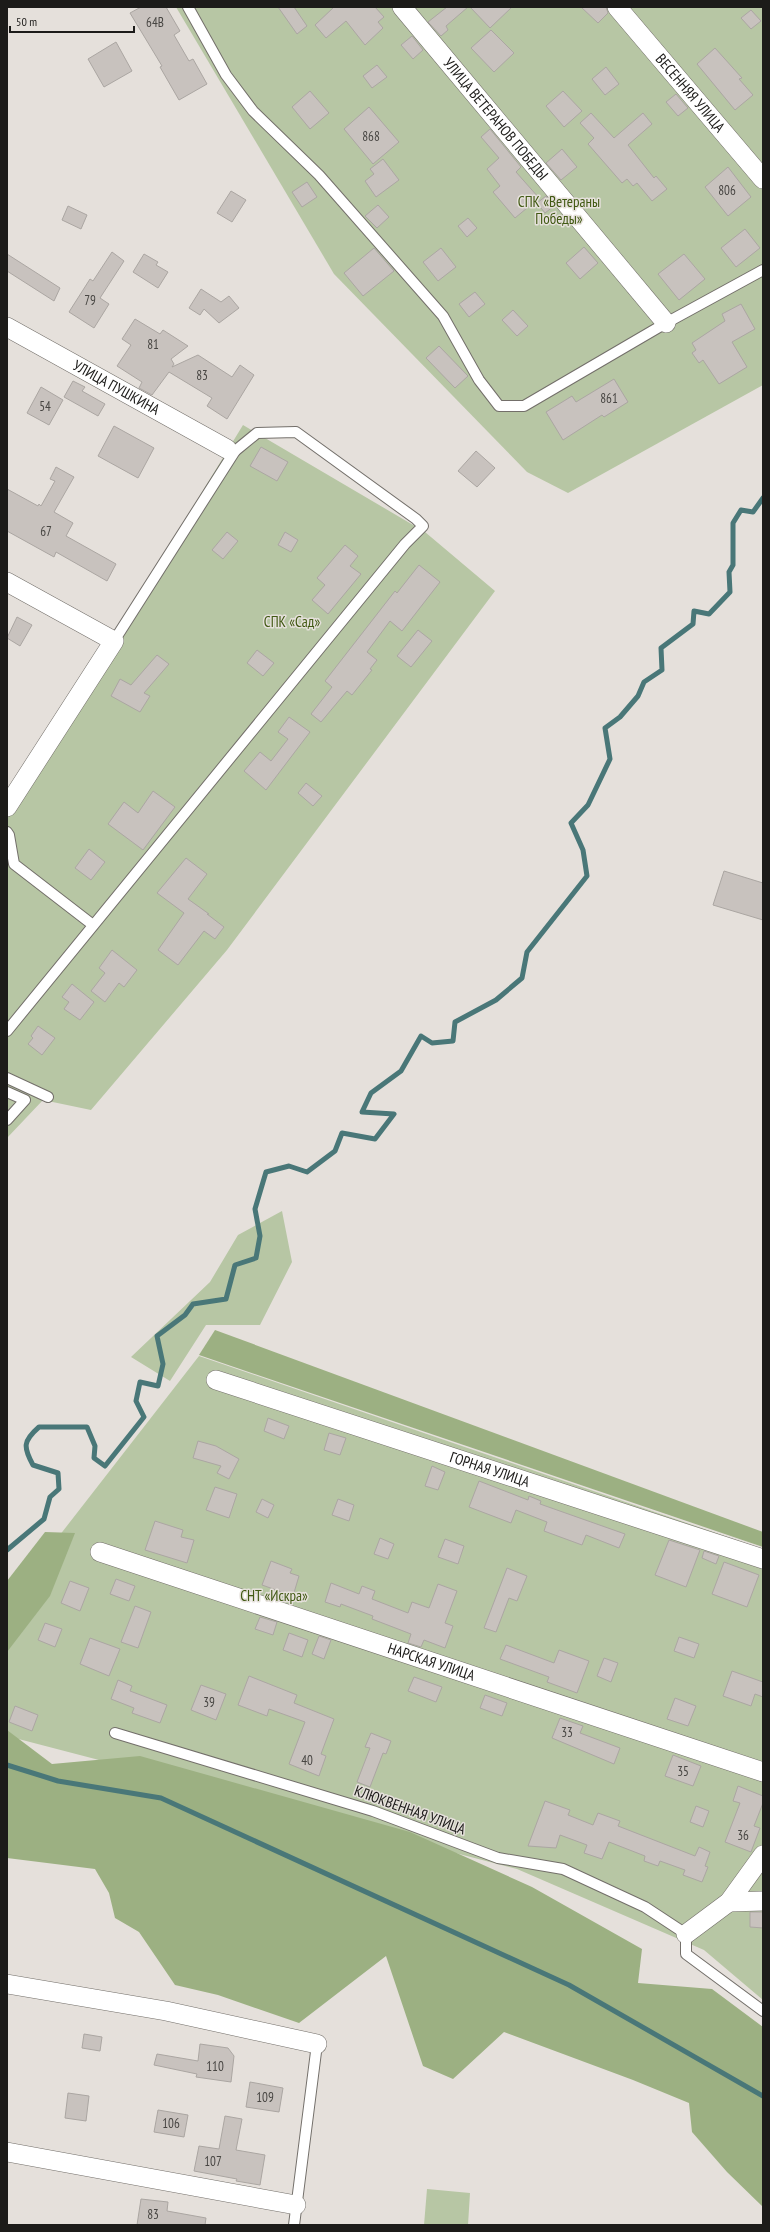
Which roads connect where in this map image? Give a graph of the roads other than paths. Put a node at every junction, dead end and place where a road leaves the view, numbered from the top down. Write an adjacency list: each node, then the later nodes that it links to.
1 (188, 7): 6 (lane)
2 (402, 7): 6 (street, УЛИЦА ВЕТЕРАНОВ ПОБЕДЫ)
3 (617, 7): 4 (street, ВЕСЕННЯЯ УЛИЦА)
4 (763, 179)
5 (763, 270): 6 (lane)
6 (666, 323)
7 (7, 327): 8 (street, УЛИЦА ПУШКИНА)
8 (231, 450): 10 (lane); 13 (lane)
9 (7, 582): 10 (street)
10 (114, 641): 11 (street)
11 (7, 807)
12 (7, 832): 13 (lane)
13 (94, 925): 14 (lane)
14 (7, 1031)
15 (7, 1078): 17 (lane)
16 (7, 1092): 18 (lane)
17 (48, 1097)
18 (7, 1120)
19 (216, 1380): 21 (street, ГОРНАЯ УЛИЦА)
20 (100, 1552): 23 (street, НАРСКАЯ УЛИЦА)
21 (763, 1559)
22 (114, 1733): 27 (lane, КЛЮКВЕННАЯ УЛИЦА)
23 (763, 1772)
24 (763, 1855): 26 (street)
25 (763, 1901): 26 (street)
26 (729, 1902): 27 (street)
27 (686, 1934): 29 (lane)
28 (7, 1984): 30 (street)
29 (763, 2011)
30 (317, 2044): 32 (lane)
31 (7, 2152): 32 (street)
32 (296, 2205): 33 (lane)
33 (294, 2225)

